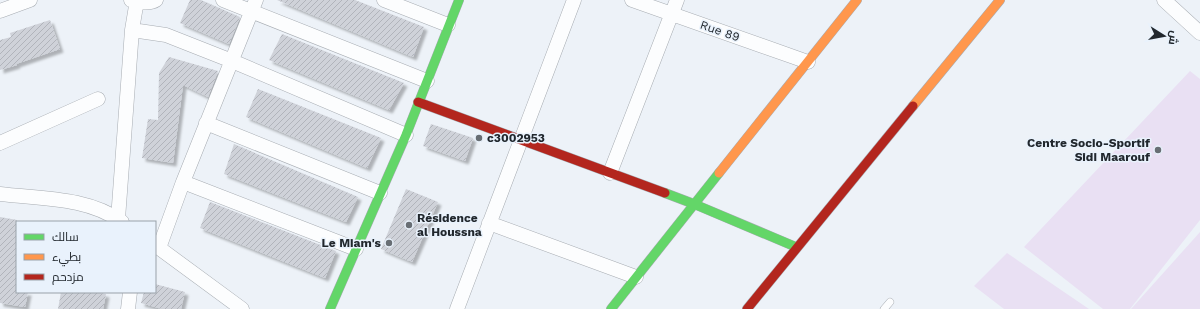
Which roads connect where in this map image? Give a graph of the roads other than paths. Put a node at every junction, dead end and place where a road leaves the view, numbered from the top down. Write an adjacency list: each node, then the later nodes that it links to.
1 (30, 0): 14 (street)
2 (156, 0): 12 (street)
3 (223, 0): 13 (street)
4 (384, 0): 16 (street)
5 (459, 0): 16 (street)
6 (574, 0): 26 (street)
7 (632, 0): 15 (street, Rue 89)
8 (677, 0): 15 (street)
9 (857, 0): 20 (street)
10 (1000, 0): 36 (street)
11 (1164, 0): 18 (street)
12 (135, 1): 17 (street)
13 (254, 6): 19 (street); 21 (street)
14 (0, 11)
15 (672, 14): 20 (street, Rue 89); 28 (street)
16 (448, 26): 21 (street)
17 (132, 30): 19 (street); 33 (street)
18 (1200, 33)
19 (232, 61): 24 (street); 25 (street)
20 (808, 62): 32 (street)
21 (427, 80): 23 (street)
22 (98, 99): 27 (street)
23 (418, 102): 25 (street); 26 (street)
24 (206, 123): 29 (street); 31 (street)
25 (406, 135): 31 (street)
26 (520, 140): 28 (street); 34 (street)
27 (0, 143)
28 (610, 174): 32 (street)
29 (182, 182): 35 (street); 37 (street)
30 (0, 194): 33 (street)
31 (380, 194): 37 (street)
32 (694, 204): 36 (street); 38 (street)
33 (120, 220)
34 (489, 223): 38 (street); 44 (street)
35 (157, 246): 42 (street)
36 (796, 247): 46 (street)
37 (356, 249): 43 (street)
38 (636, 277): 45 (street)
39 (130, 293): 41 (street)
40 (890, 302): 47 (lane)
41 (128, 309)
42 (242, 309)
43 (330, 309)
44 (457, 309)
45 (611, 309)
46 (747, 309)
47 (884, 309)

